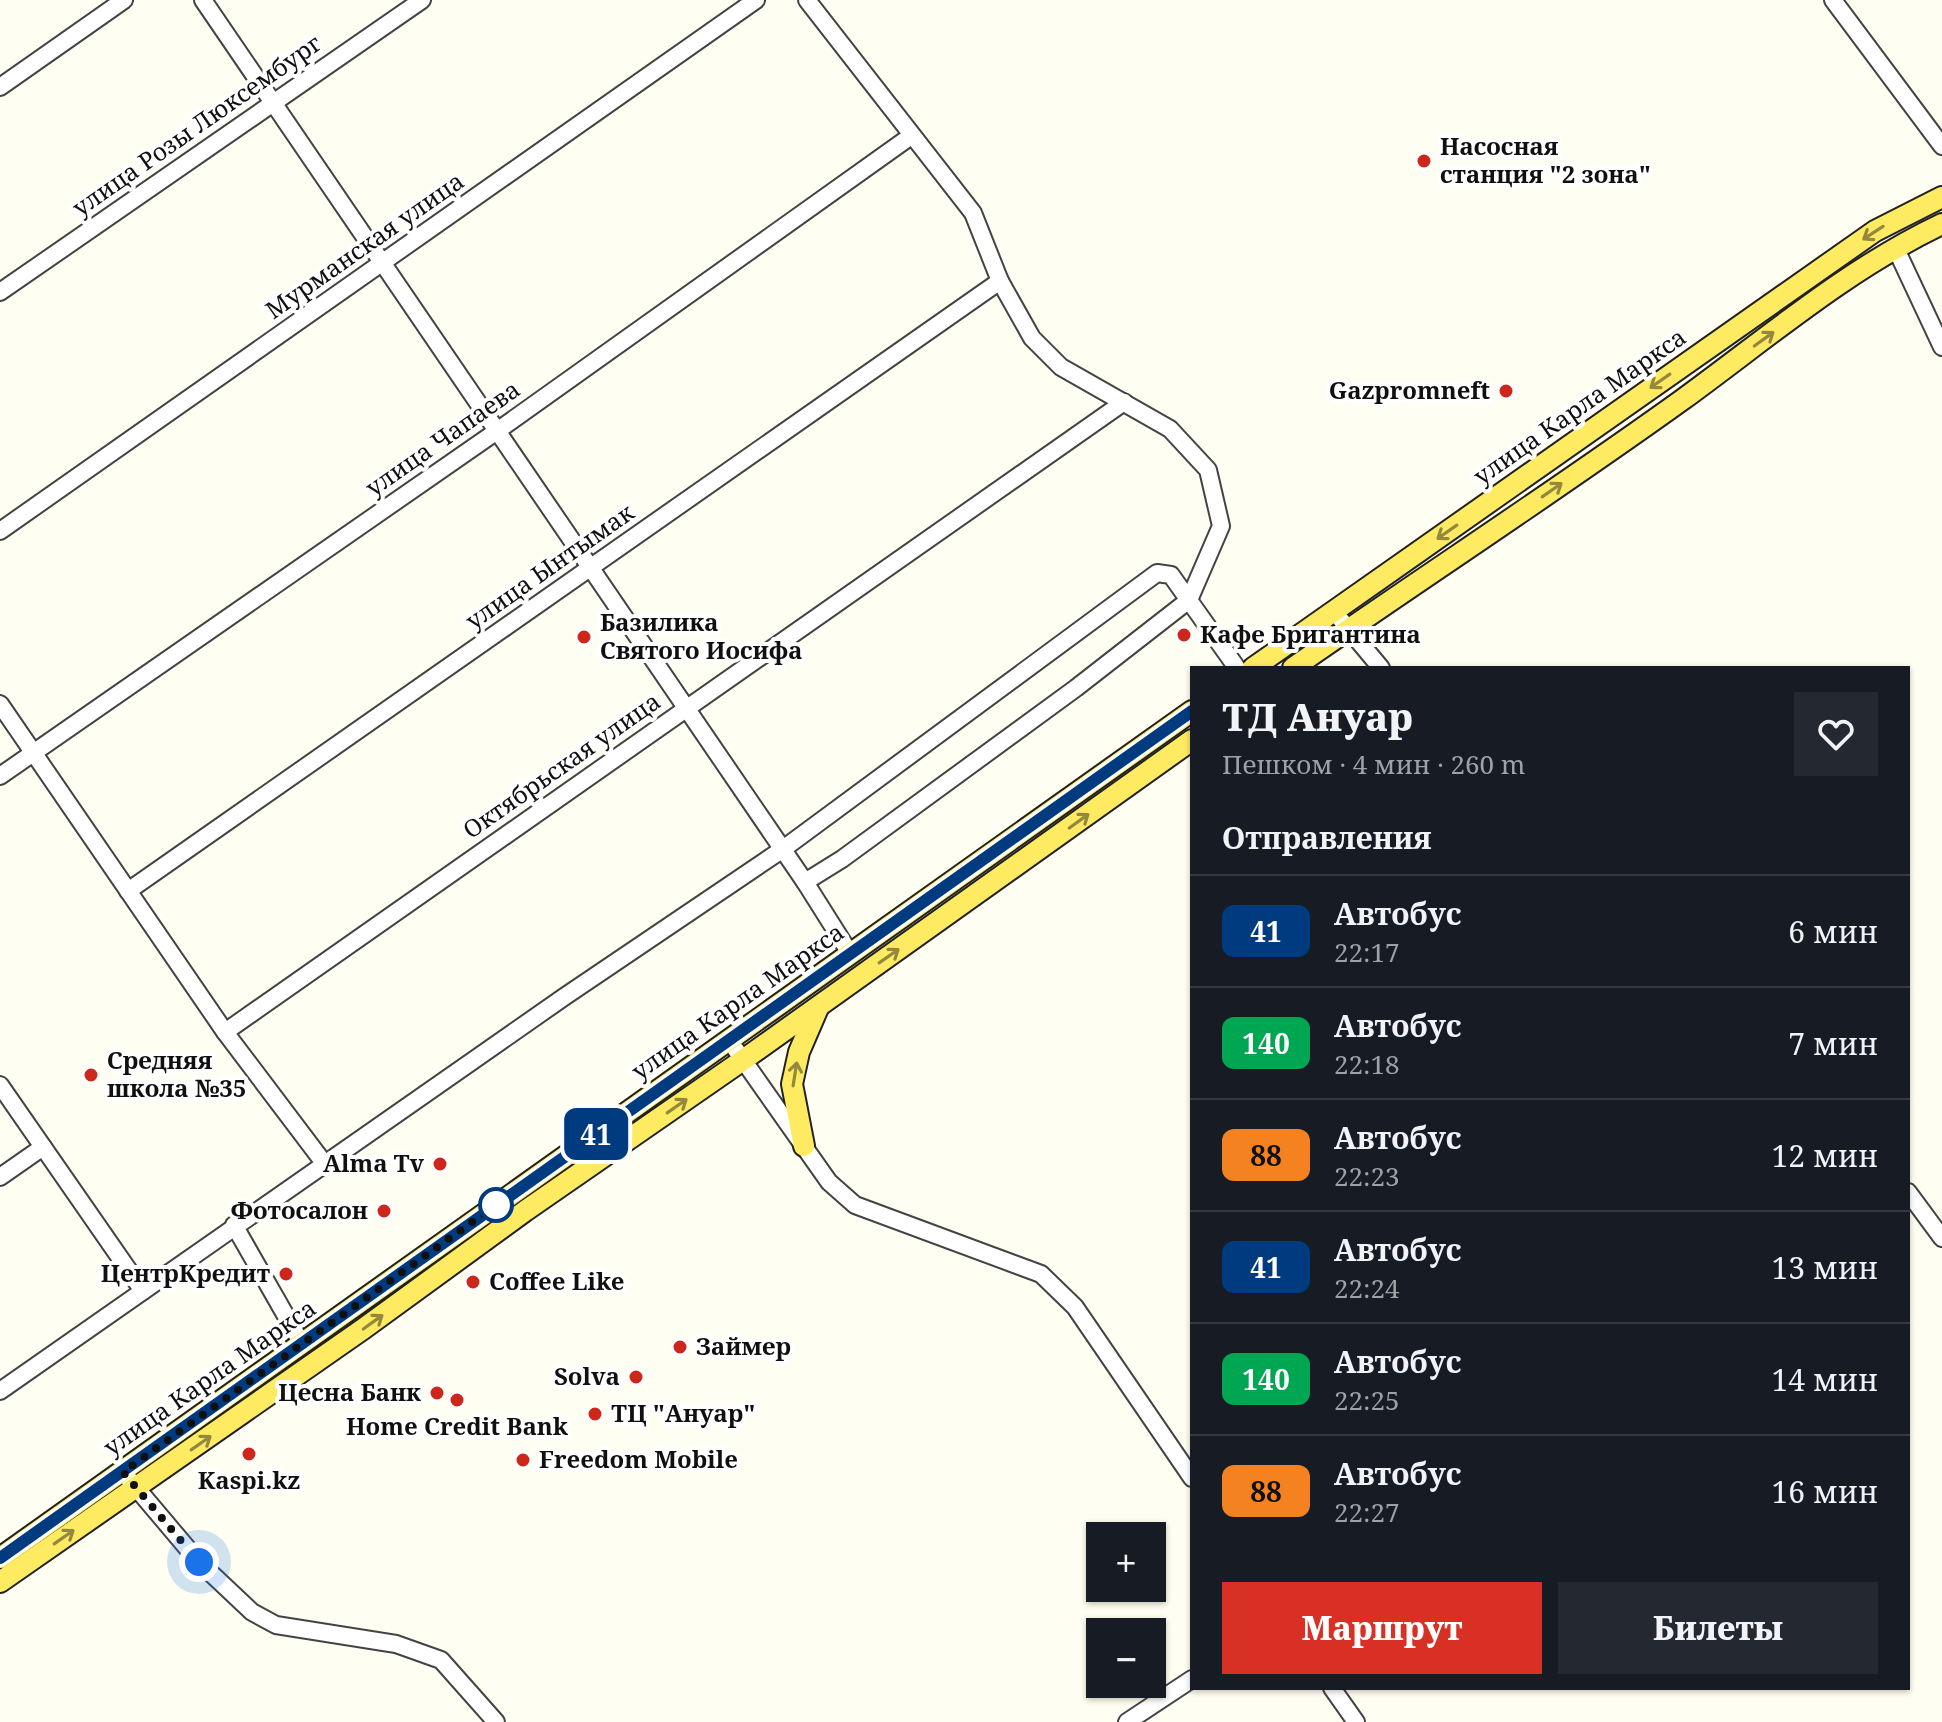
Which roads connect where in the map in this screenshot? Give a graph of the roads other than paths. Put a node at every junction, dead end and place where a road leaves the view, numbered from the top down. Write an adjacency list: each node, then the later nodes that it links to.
1 (124, 0): 7 (street)
2 (203, 0): 8 (street)
3 (422, 0): 8 (street, улица Розы Люксембург)
4 (756, 0): 14 (street, Мурманская улица)
5 (807, 0): 9 (street)
6 (1833, 0): 10 (street)
7 (0, 87)
8 (273, 101): 14 (street); 16 (street, улица Розы Люксембург)
9 (911, 136): 15 (street); 19 (street, улица Чапаева)
10 (1942, 146)
11 (1942, 197): 23 (main road, улица Карла Маркса, one-way to 23)
12 (1942, 224): 13 (main road)
13 (1896, 249): 17 (street); 24 (main road, one-way to 13)
14 (383, 264): 19 (street); 20 (street, Мурманская улица)
15 (1000, 281): 18 (street); 21 (street, улица Ынтымак)
16 (0, 292)
17 (1942, 347)
18 (1124, 402): 22 (street); 30 (street, Октябрьская улица)
19 (497, 431): 21 (street); 33 (street, улица Чапаева)
20 (0, 531)
21 (591, 568): 30 (street); 37 (street, улица Ынтымак)
22 (1189, 600): 25 (street); 35 (street); 36 (street)
23 (1334, 611): 24 (street); 26 (main road, улица Карла Маркса)
24 (1349, 629): 27 (main road); 28 (street)
25 (1236, 666)
26 (1256, 666)
27 (1296, 666)
28 (1379, 666)
29 (0, 704): 33 (street)
30 (686, 708): 35 (street); 40 (street, Октябрьская улица)
31 (1190, 712): 38 (main road, улица Карла Маркса)
32 (1190, 741): 39 (main road, улица Карла Маркса, one-way to 32)
33 (33, 752): 34 (street, улица Чапаева); 37 (street)
34 (0, 776)
35 (783, 849): 36 (street); 46 (street)
36 (805, 882): 38 (street)
37 (128, 891): 40 (street)
38 (851, 955): 41 (main road, улица Карла Маркса)
39 (820, 1006): 42 (main road, улица Карла Маркса); 44 (main road, one-way to 39)
40 (225, 1032): 46 (street)
41 (729, 1040): 42 (street); 52 (main road, улица Карла Маркса)
42 (743, 1060): 44 (street); 55 (main road, улица Карла Маркса, one-way to 42)
43 (0, 1085): 45 (street)
44 (804, 1146): 54 (street)
45 (43, 1147): 47 (street); 51 (street)
46 (324, 1163): 49 (street)
47 (0, 1177)
48 (1910, 1195): 50 (street)
49 (234, 1225): 51 (street); 52 (street)
50 (1942, 1238)
51 (143, 1291): 53 (street)
52 (302, 1344): 55 (main road, улица Карла Маркса)
53 (0, 1391)
54 (1190, 1475)
55 (130, 1479): 56 (main road, улица Карла Маркса); 57 (main road, улица Карла Маркса, one-way to 55); 60 (street)
56 (0, 1558)
57 (0, 1582)
58 (1190, 1680): 61 (street)
59 (1333, 1690): 62 (street)
60 (496, 1722)
61 (1127, 1722)
62 (1356, 1722)

